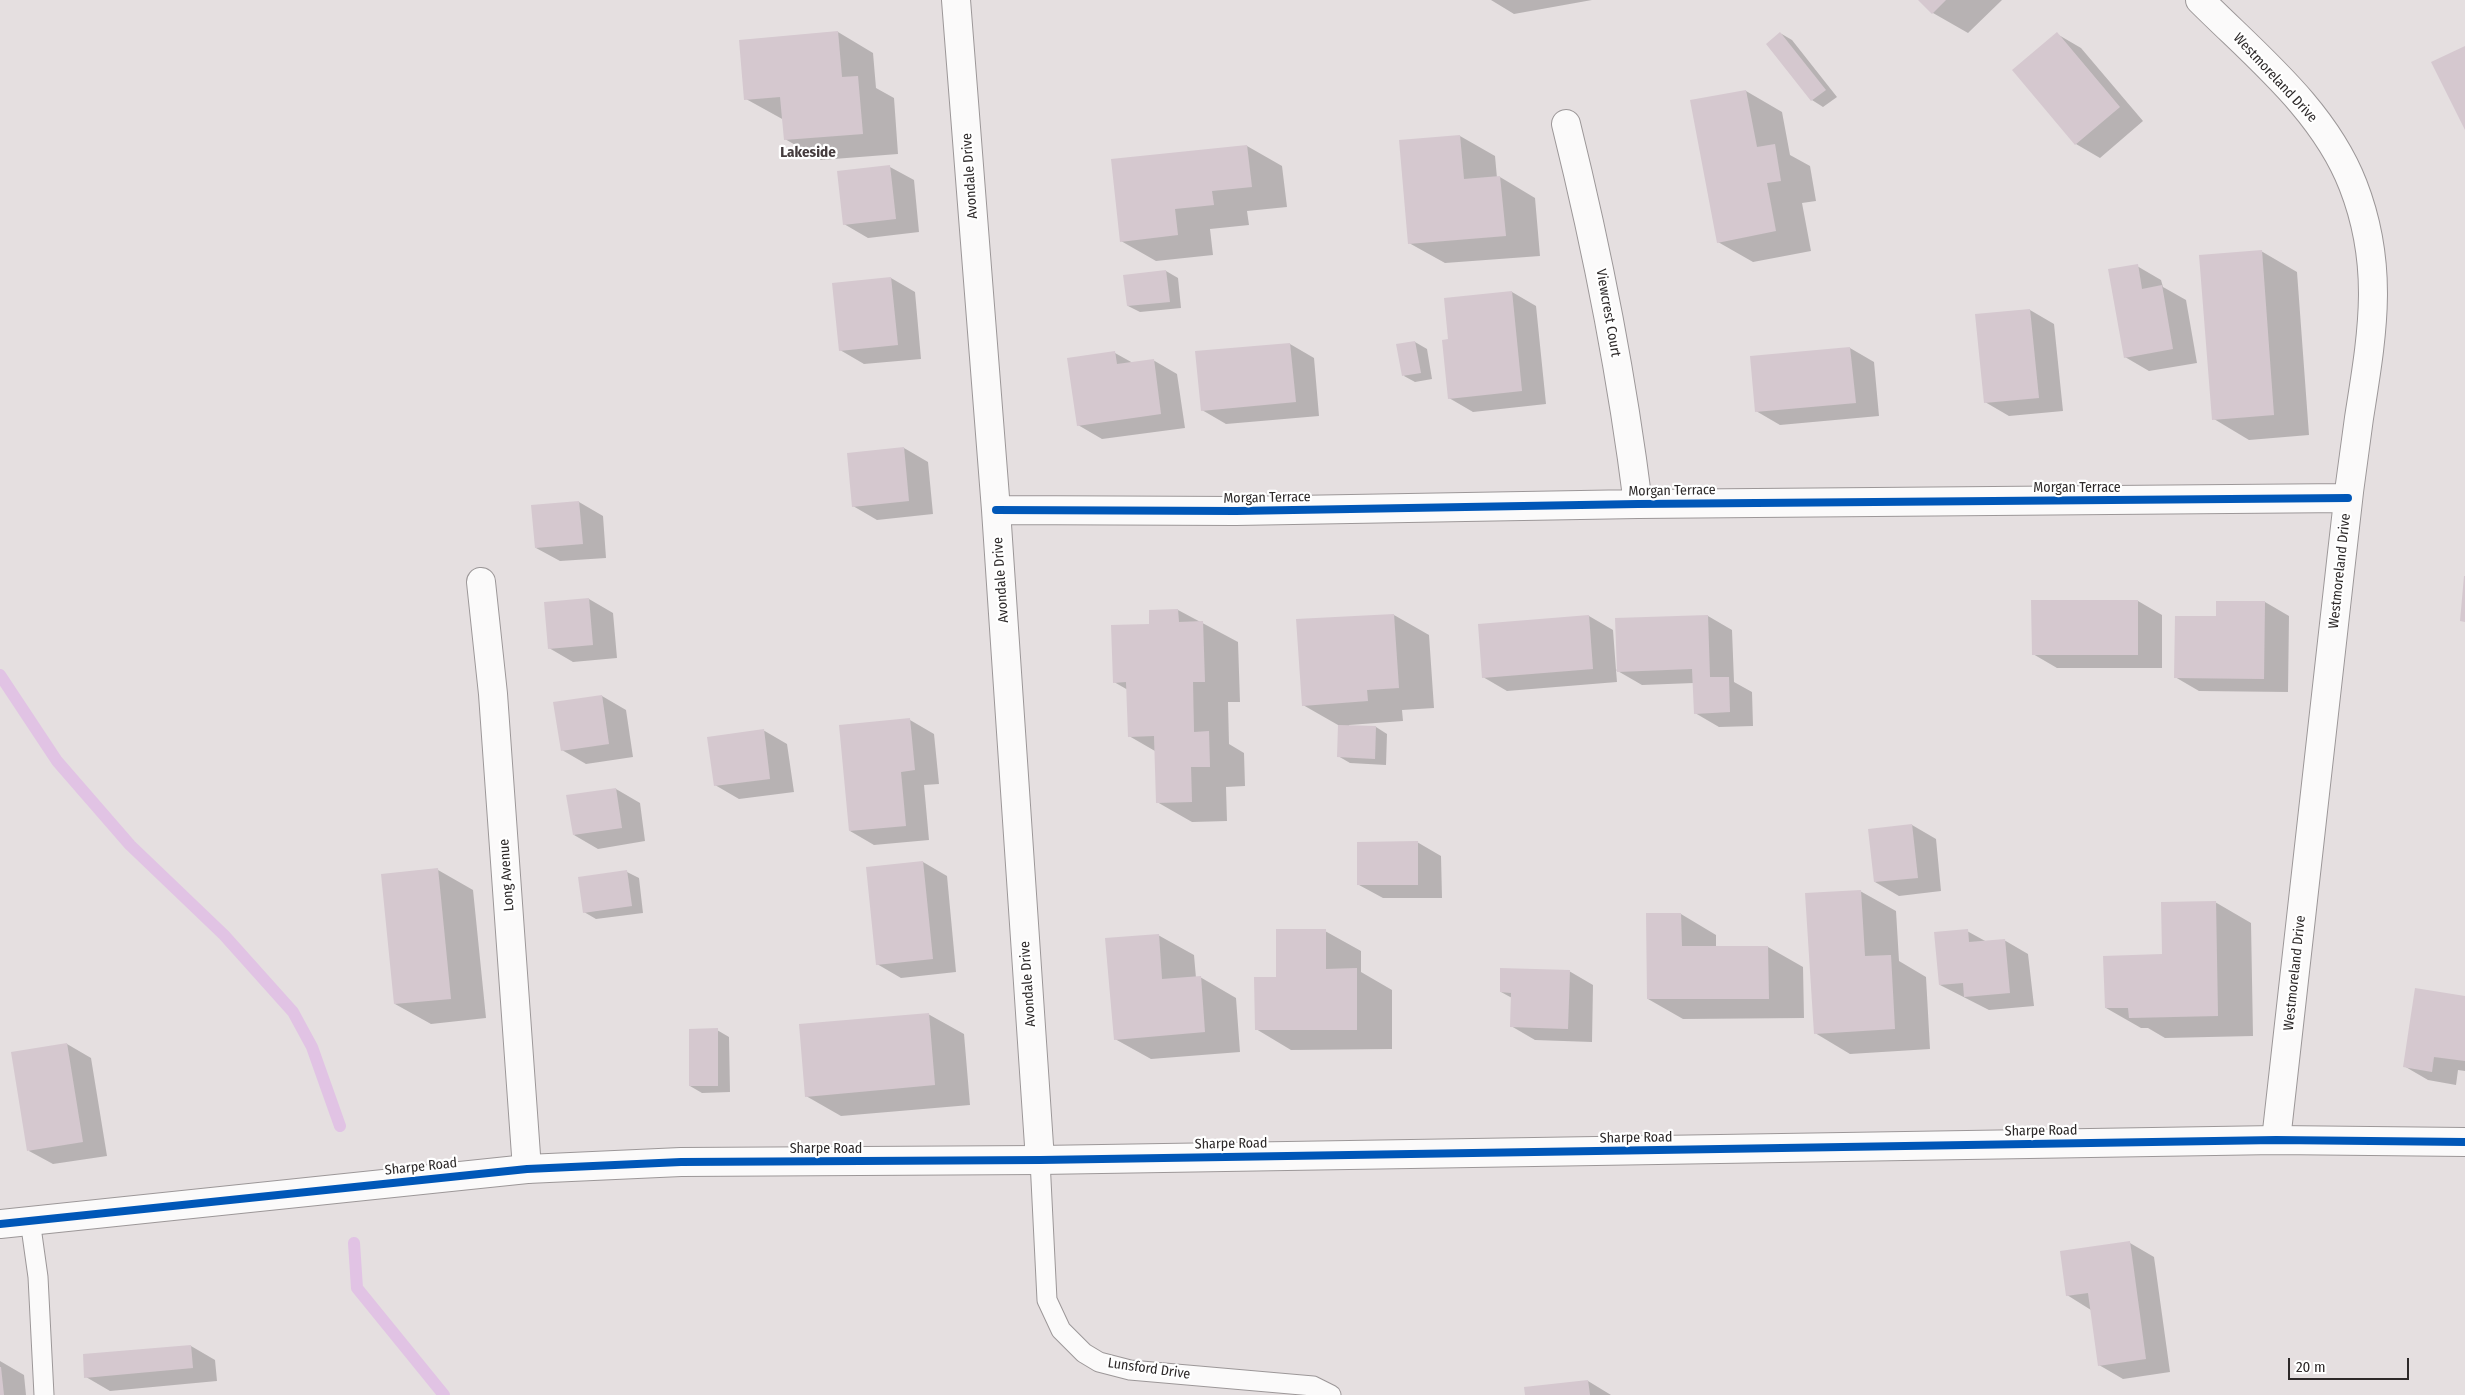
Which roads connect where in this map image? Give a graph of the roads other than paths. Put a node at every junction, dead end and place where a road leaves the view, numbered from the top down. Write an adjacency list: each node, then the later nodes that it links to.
1 (956, 0): 6 (street, Avondale Drive)
2 (2200, 0): 4 (street, Westmoreland Drive)
3 (1566, 124): 5 (street, Viewcrest Court)
4 (2348, 498): 5 (street, Morgan Terrace); 8 (street, Westmoreland Drive)
5 (1638, 504): 6 (street, Morgan Terrace)
6 (996, 510): 10 (street, Avondale Drive)
7 (481, 582): 11 (street, Long Avenue)
8 (2276, 1140): 9 (street, Sharpe Road); 10 (street, Sharpe Road)
9 (2465, 1142)
10 (1040, 1160): 11 (street, Sharpe Road); 15 (lane, Lunsford Drive)
11 (527, 1169): 12 (street, Sharpe Road)
12 (30, 1220): 13 (street, Sharpe Road); 14 (lane)
13 (0, 1224)
14 (44, 1395)
15 (1331, 1395)

